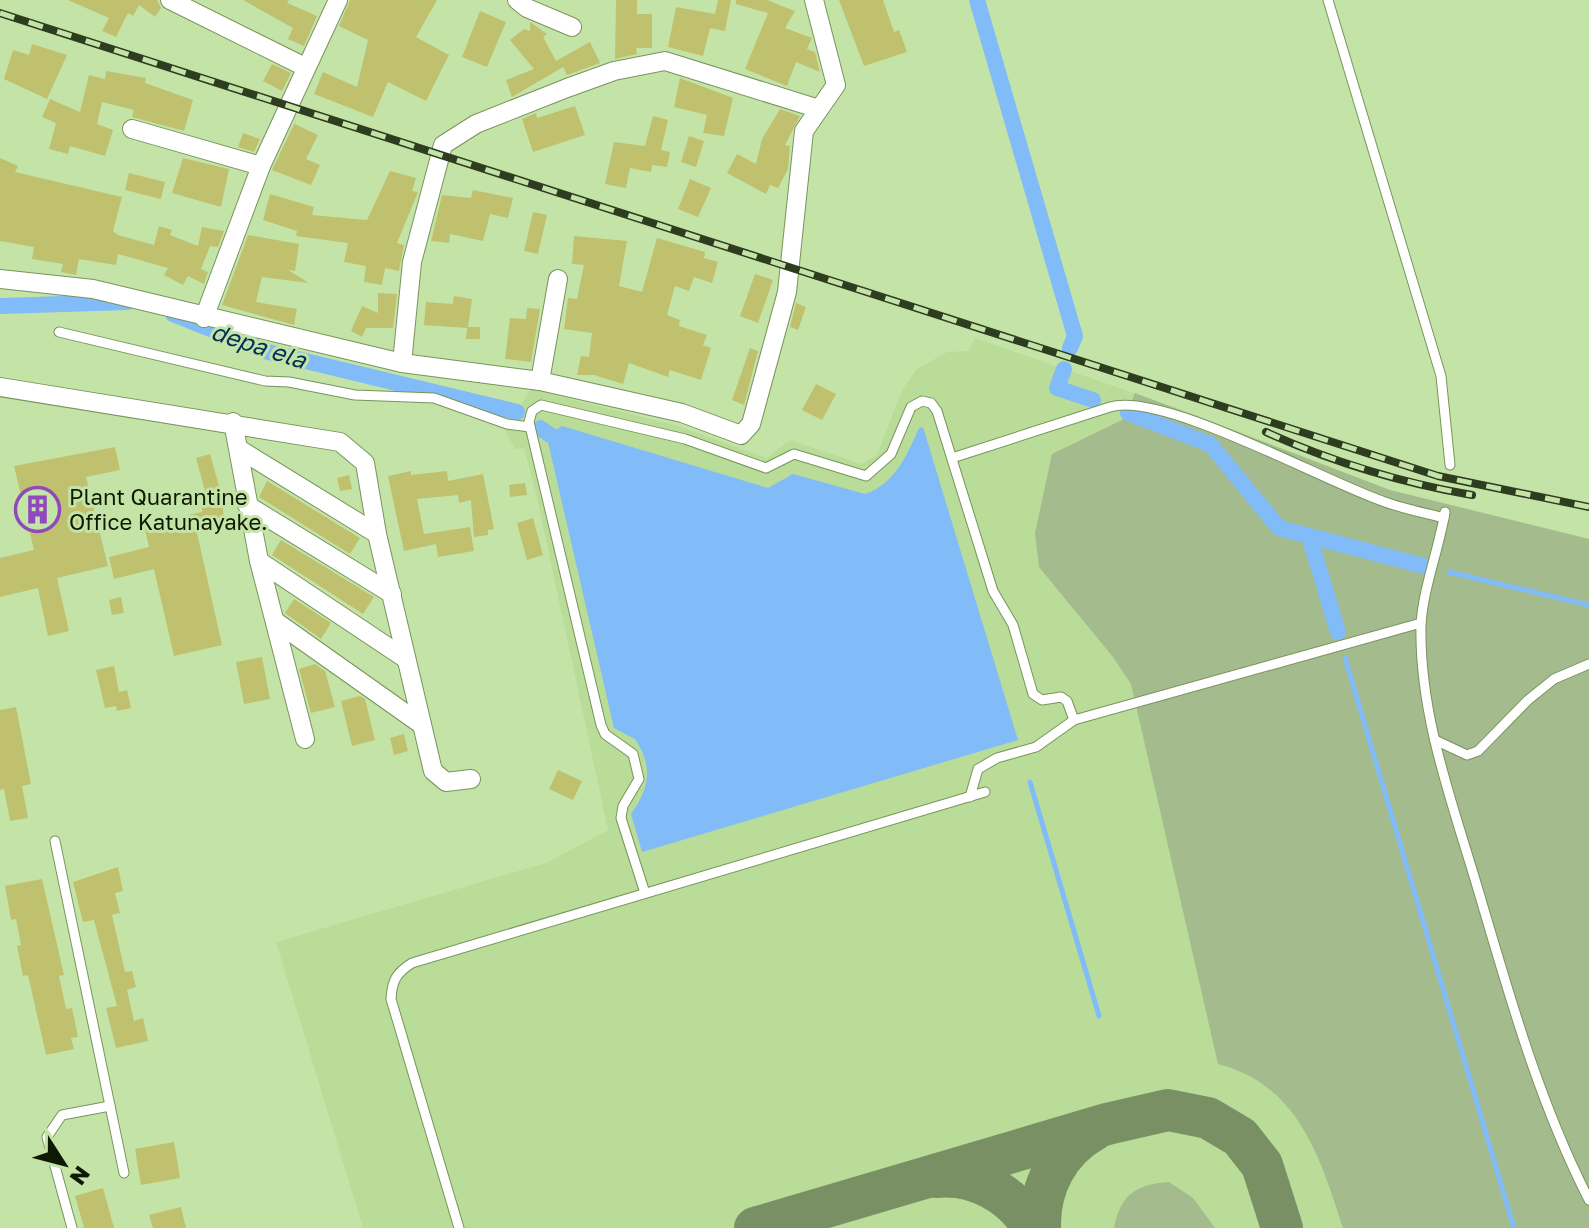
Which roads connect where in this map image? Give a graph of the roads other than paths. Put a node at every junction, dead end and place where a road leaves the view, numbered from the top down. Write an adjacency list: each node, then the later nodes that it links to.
1 (170, 0): 7 (street)
2 (338, 0): 7 (street)
3 (517, 0): 6 (street)
4 (814, 0): 8 (street)
5 (1328, 0): 22 (lane)
6 (572, 27)
7 (305, 67): 10 (street)
8 (816, 108): 15 (street); 16 (street)
9 (132, 129): 10 (street)
10 (261, 166): 13 (street)
11 (0, 279): 13 (street)
12 (558, 279): 16 (street)
13 (204, 318): 15 (street)
14 (59, 332): 19 (lane)
15 (402, 363): 16 (street)
16 (540, 381)
17 (0, 387): 18 (street)
18 (233, 422): 20 (street); 24 (street)
19 (530, 427): 21 (lane); 39 (lane)
20 (239, 449): 23 (street); 24 (street)
21 (952, 458): 28 (lane); 31 (lane)
22 (1450, 465)
23 (247, 505): 25 (street); 26 (street)
24 (377, 534): 26 (street)
25 (259, 561): 27 (street); 29 (street)
26 (392, 594): 29 (street)
27 (275, 621): 32 (street); 33 (street)
28 (1421, 623): 31 (lane); 34 (lane)
29 (406, 659): 32 (street)
30 (1589, 664): 34 (lane)
31 (1074, 720): 37 (lane)
32 (422, 725): 35 (street)
33 (305, 739)
34 (1435, 740): 42 (lane)
35 (471, 779)
36 (985, 792): 37 (lane)
37 (970, 797): 39 (lane)
38 (55, 841): 40 (lane)
39 (645, 893): 44 (lane)
40 (110, 1106): 41 (lane); 43 (lane)
41 (124, 1173)
42 (1589, 1200)
43 (72, 1228)
44 (459, 1228)

